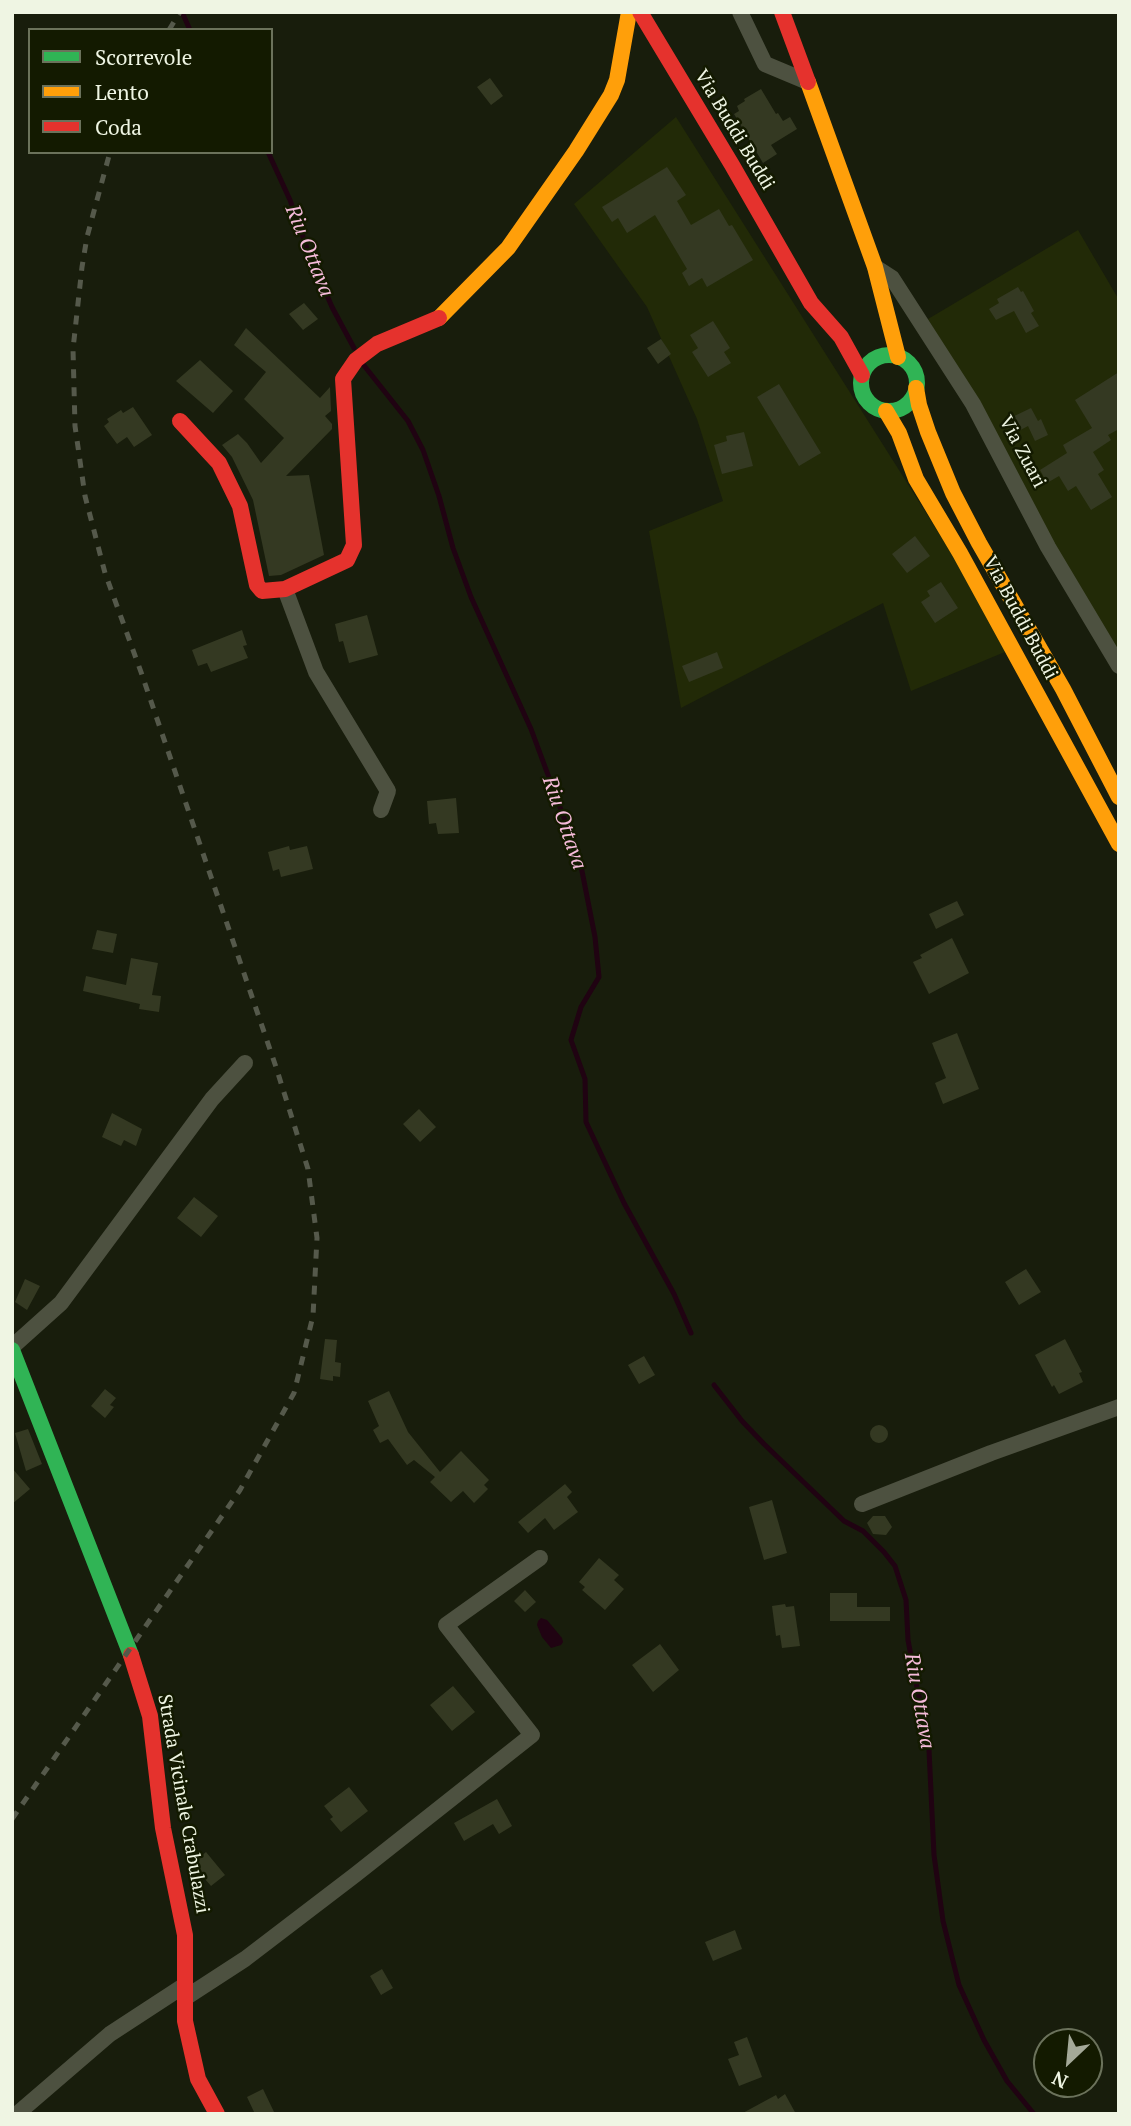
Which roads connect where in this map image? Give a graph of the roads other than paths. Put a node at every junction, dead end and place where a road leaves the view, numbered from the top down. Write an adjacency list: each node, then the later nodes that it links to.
1 (740, 12): 4 (street)
2 (782, 12): 4 (main road)
3 (637, 14): 7 (main road, Via Buddi Buddi); 11 (main road)
4 (808, 82): 5 (main road)
5 (875, 267): 6 (main road); 12 (street, Via Zuari)
6 (898, 357): 7 (main road); 8 (main road)
7 (862, 375): 9 (main road)
8 (916, 388): 9 (main road); 13 (main road, Via Buddi Buddi)
9 (886, 411): 15 (main road, Via Buddi Buddi)
10 (180, 421): 11 (main road)
11 (285, 589): 14 (street)
12 (1119, 666)
13 (1119, 797)
14 (381, 810)
15 (1119, 845)
16 (245, 1063): 17 (street)
17 (12, 1349): 21 (main road, Strada Vicinale Crabulazzi)
18 (1119, 1407): 19 (street)
19 (862, 1504)
20 (540, 1558): 21 (street)
21 (185, 1991): 22 (street); 23 (main road, Strada Vicinale Crabulazzi)
22 (17, 2114)
23 (217, 2114)

